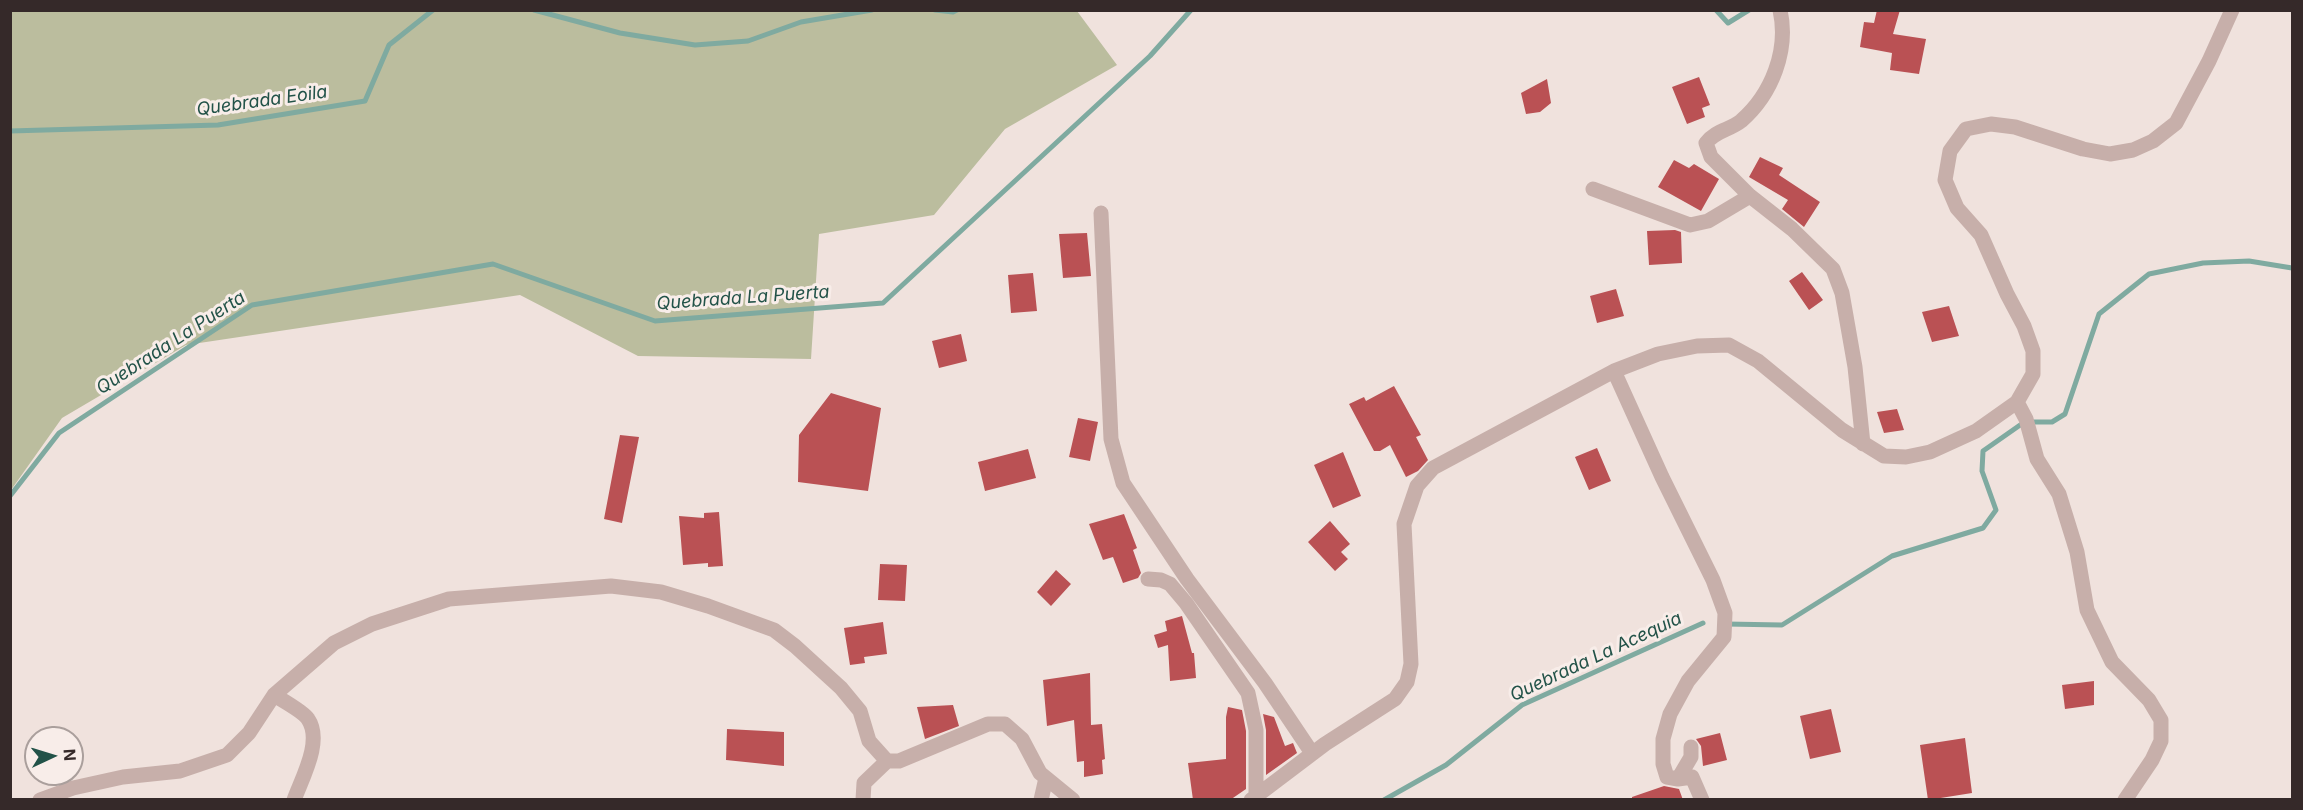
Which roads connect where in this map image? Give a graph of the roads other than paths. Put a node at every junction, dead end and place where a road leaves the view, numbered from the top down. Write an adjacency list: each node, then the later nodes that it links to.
1 (1780, 10): 4 (street)
2 (2232, 10): 7 (street)
3 (1593, 189): 4 (street)
4 (1750, 196): 8 (street)
5 (1101, 213): 12 (street)
6 (1614, 371): 8 (street); 12 (street); 15 (street)
7 (2017, 402): 8 (street); 23 (street)
8 (1863, 444)
9 (1148, 579): 16 (street)
10 (274, 695): 13 (street); 17 (street); 18 (street)
11 (1692, 747): 15 (street)
12 (1312, 753): 16 (street)
13 (886, 761): 14 (street); 19 (street)
14 (1046, 778): 20 (street); 21 (street)
15 (1678, 779): 22 (street)
16 (1253, 798)
17 (40, 800)
18 (294, 800)
19 (863, 800)
20 (1041, 800)
21 (1073, 800)
22 (1702, 800)
23 (2125, 800)

